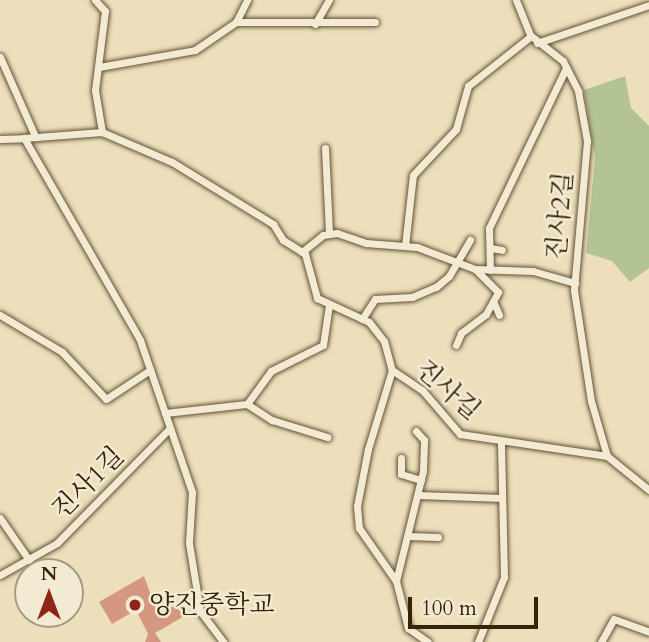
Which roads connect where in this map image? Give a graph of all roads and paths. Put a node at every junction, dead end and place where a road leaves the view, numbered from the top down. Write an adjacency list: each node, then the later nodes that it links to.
1 (95, 0): 12 (street)
2 (247, 0): 6 (street)
3 (329, 0): 8 (street)
4 (516, 0): 9 (street, 진사2길)
5 (649, 5): 10 (street)
6 (236, 22): 8 (street); 12 (street)
7 (375, 22): 8 (street)
8 (315, 24)
9 (531, 36): 10 (street, 진사2길); 21 (street)
10 (537, 43): 13 (street, 진사2길)
11 (0, 57): 15 (street)
12 (99, 67): 14 (street)
13 (566, 68): 22 (street); 28 (street, 진사2길)
14 (102, 132): 15 (street); 24 (street)
15 (35, 136): 16 (street)
16 (24, 138): 17 (street); 35 (street)
17 (0, 139)
18 (325, 149): 19 (street)
19 (330, 234): 21 (street); 24 (street)
20 (470, 240): 25 (street)
21 (405, 246): 25 (street)
22 (490, 248): 23 (street); 27 (street)
23 (502, 250)
24 (302, 252): 30 (street)
25 (457, 262): 26 (street); 33 (street)
26 (475, 269): 27 (street); 29 (street)
27 (490, 270): 28 (street)
28 (575, 283): 43 (street, 진사2길)
29 (494, 303): 32 (street); 34 (street)
30 (329, 305): 33 (street, 진사길); 37 (street)
31 (0, 315): 35 (street)
32 (499, 315)
33 (362, 319): 36 (street, 진사길)
34 (456, 345)
35 (150, 370): 38 (street)
36 (392, 370): 42 (street, 진사길); 54 (street)
37 (247, 404): 38 (street); 41 (street)
38 (165, 413): 39 (street)
39 (170, 429): 53 (street, 진사1길); 56 (street)
40 (416, 431): 45 (street)
41 (327, 437)
42 (501, 442): 43 (street, 진사길); 48 (street)
43 (607, 456): 46 (street)
44 (401, 458): 45 (street)
45 (421, 480): 47 (street)
46 (649, 490)
47 (418, 495): 48 (street); 50 (street)
48 (502, 498): 58 (street)
49 (0, 518): 52 (street)
50 (408, 536): 51 (street); 54 (street)
51 (438, 537)
52 (28, 558)
53 (32, 558)
54 (396, 581): 57 (street)
55 (649, 632): 59 (street)
56 (223, 642)
57 (428, 642)
58 (478, 642)
59 (601, 642)

